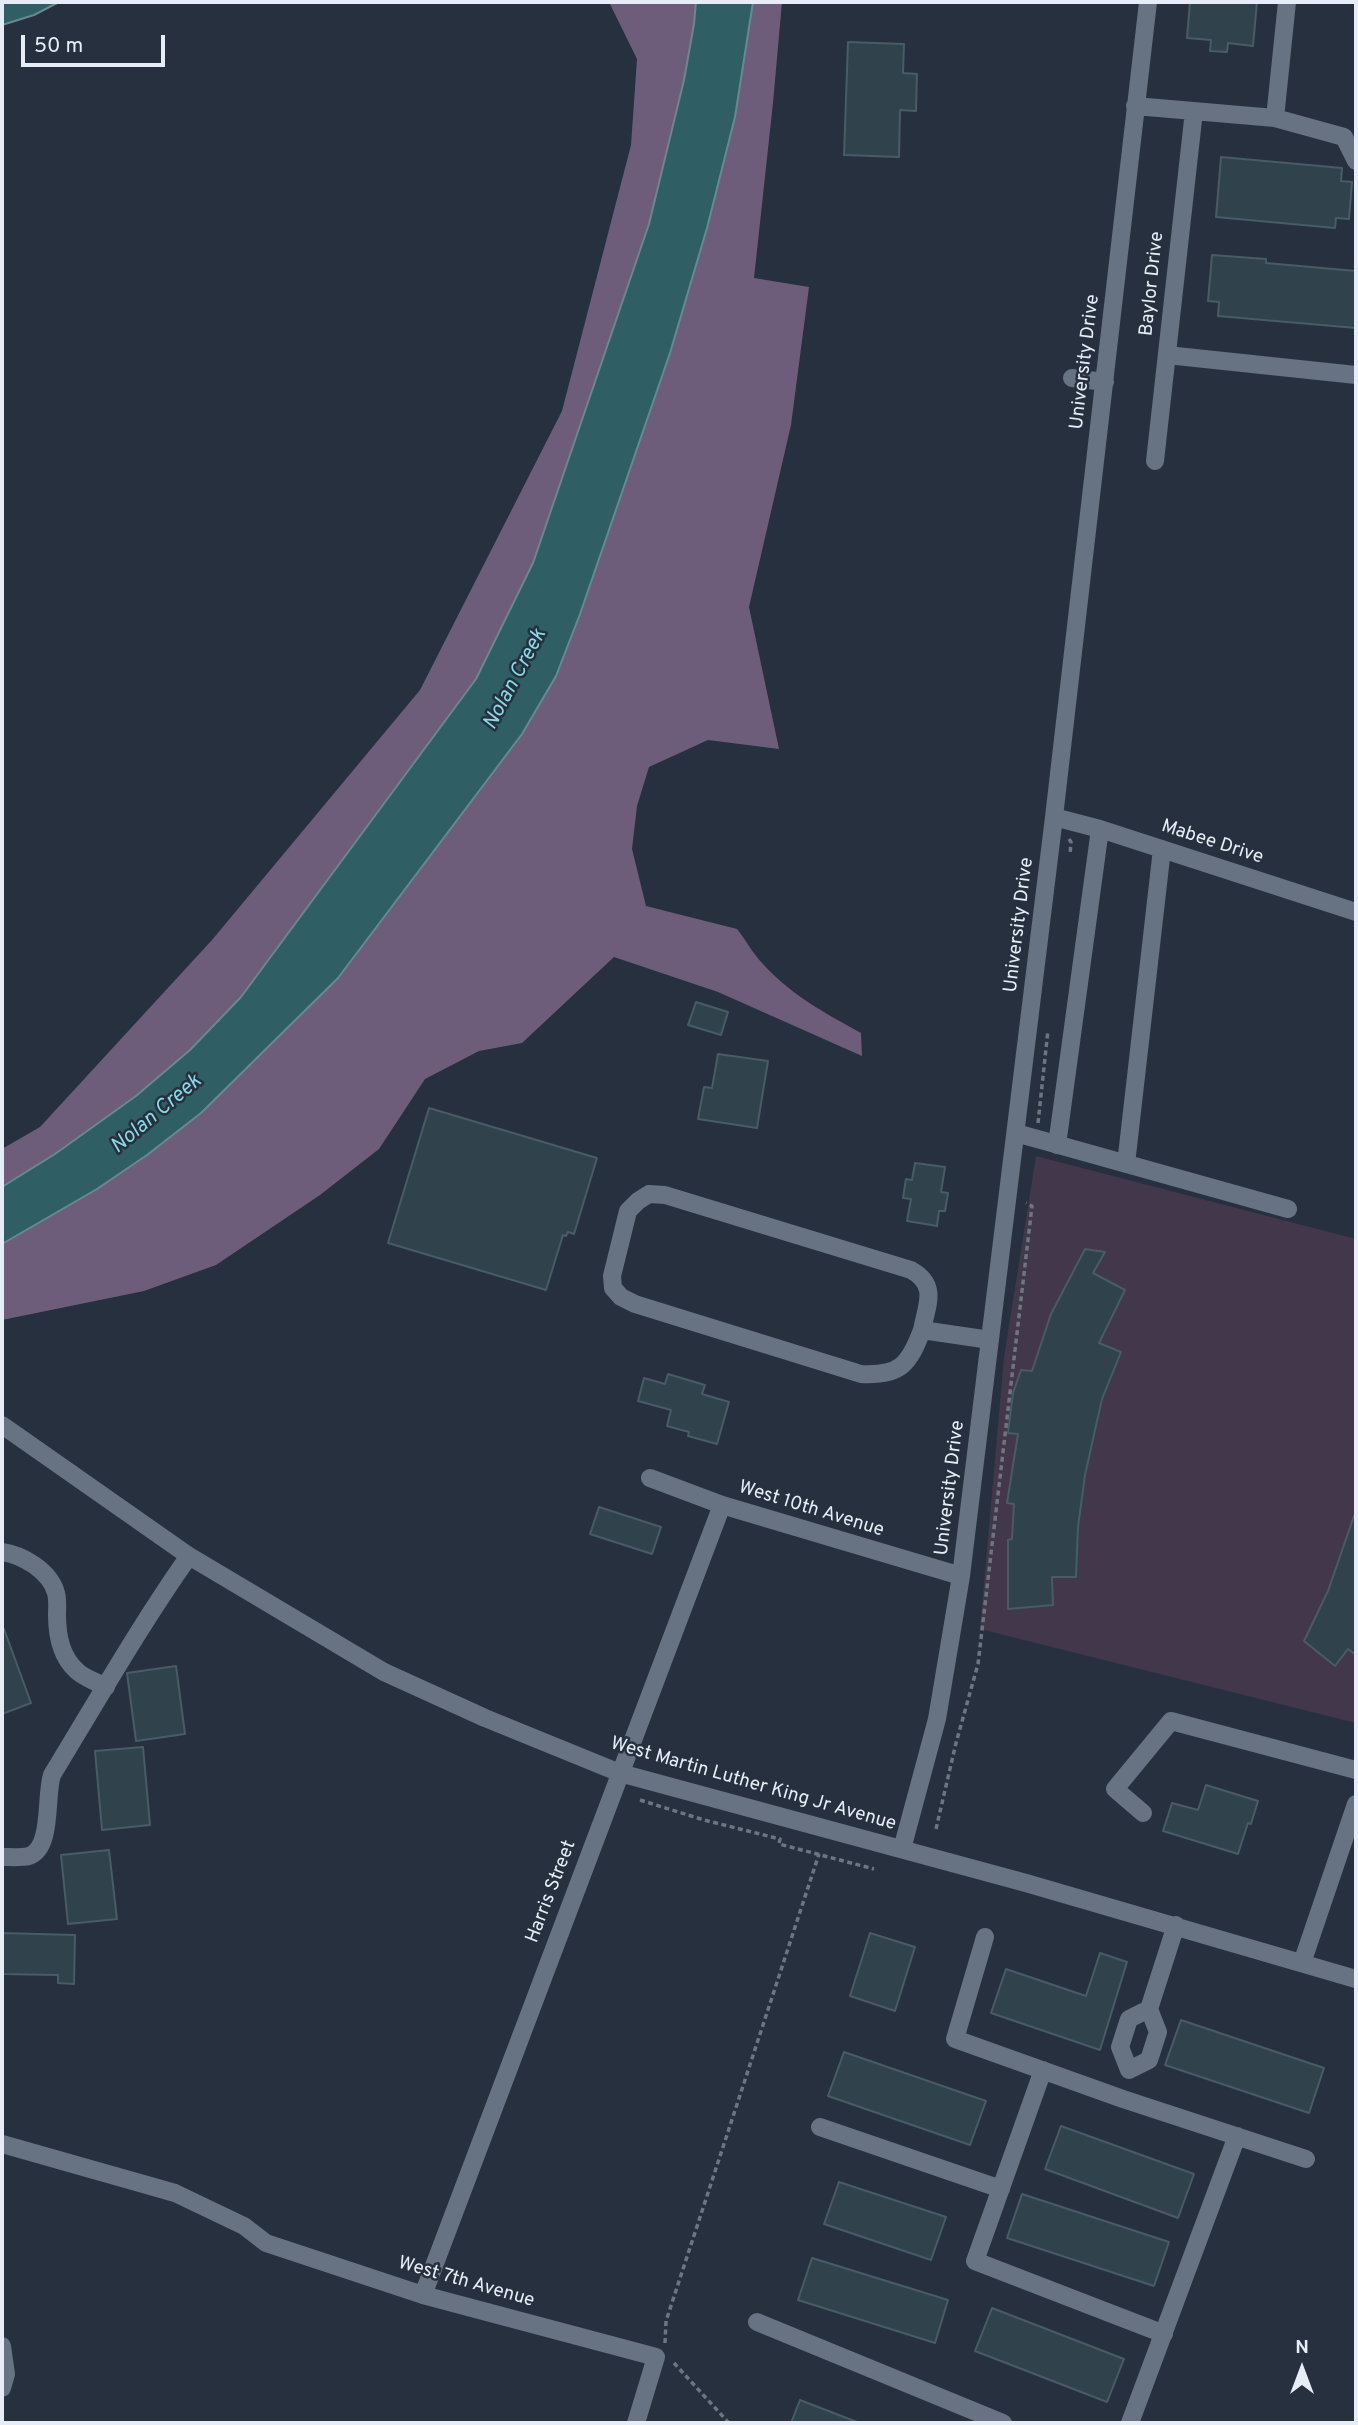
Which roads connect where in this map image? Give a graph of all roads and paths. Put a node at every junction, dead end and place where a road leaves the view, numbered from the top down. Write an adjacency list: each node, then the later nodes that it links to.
1 (1148, 2): 3 (street, University Drive)
2 (1287, 2): 5 (street)
3 (1135, 106): 4 (street); 10 (street, University Drive)
4 (1194, 111): 5 (street); 7 (street, Baylor Drive)
5 (1275, 118): 6 (street)
6 (1356, 161)
7 (1167, 355): 8 (street); 11 (street, Baylor Drive)
8 (1356, 375)
9 (1072, 378): 10 (street)
10 (1105, 382): 12 (street, University Drive)
11 (1155, 461)
12 (1054, 817): 13 (street, Mabee Drive); 15 (path); 18 (street, University Drive)
13 (1100, 830): 14 (street, Mabee Drive); 20 (street)
14 (1162, 849): 16 (street, Mabee Drive); 21 (street)
15 (1068, 867)
16 (1356, 912)
17 (1049, 1020): 19 (path)
18 (1016, 1133): 19 (street); 25 (street, University Drive)
19 (1036, 1139): 20 (street)
20 (1057, 1145): 21 (street)
21 (1126, 1164): 23 (street)
22 (1028, 1190): 38 (path)
23 (1287, 1209)
24 (922, 1330): 24 (street); 25 (street)
25 (990, 1340): 31 (street, University Drive)
26 (2, 1425): 30 (street, West Martin Luther King Jr Avenue)
27 (650, 1478): 28 (street, West 10th Avenue)
28 (722, 1505): 31 (street, West 10th Avenue); 34 (street, Harris Street)
29 (2, 1552): 32 (street)
30 (189, 1556): 32 (street); 34 (street, West Martin Luther King Jr Avenue)
31 (961, 1576): 39 (street, University Drive)
32 (106, 1687): 41 (street)
33 (1356, 1770): 36 (street)
34 (620, 1773): 39 (street, West Martin Luther King Jr Avenue); 56 (street, Harris Street)
35 (640, 1800): 40 (path)
36 (1143, 1813)
37 (1355, 1814): 45 (street)
38 (936, 1829)
39 (902, 1849): 43 (street, West Martin Luther King Jr Avenue)
40 (819, 1854): 42 (path); 60 (path)
41 (2, 1857)
42 (874, 1869)
43 (1176, 1925): 45 (street, West Martin Luther King Jr Avenue); 47 (street)
44 (985, 1937): 48 (street)
45 (1302, 1963): 46 (street, West Martin Luther King Jr Avenue)
46 (1356, 1979)
47 (1149, 2009): 49 (street); 49 (street)
48 (1043, 2070): 50 (street); 55 (street)
49 (1129, 2070): 50 (street)
50 (1123, 2099): 52 (street)
51 (820, 2127): 55 (street)
52 (1237, 2136): 54 (street); 58 (street)
53 (2, 2144): 56 (street, West 7th Avenue)
54 (1306, 2159)
55 (1000, 2189): 58 (street)
56 (423, 2295): 60 (street, West 7th Avenue)
57 (757, 2322): 64 (street)
58 (1164, 2334): 65 (street)
59 (2, 2346): 61 (street)
60 (664, 2352): 62 (street); 63 (path)
61 (2, 2388)
62 (636, 2423)
63 (729, 2423)
64 (1003, 2423)
65 (1130, 2423)

